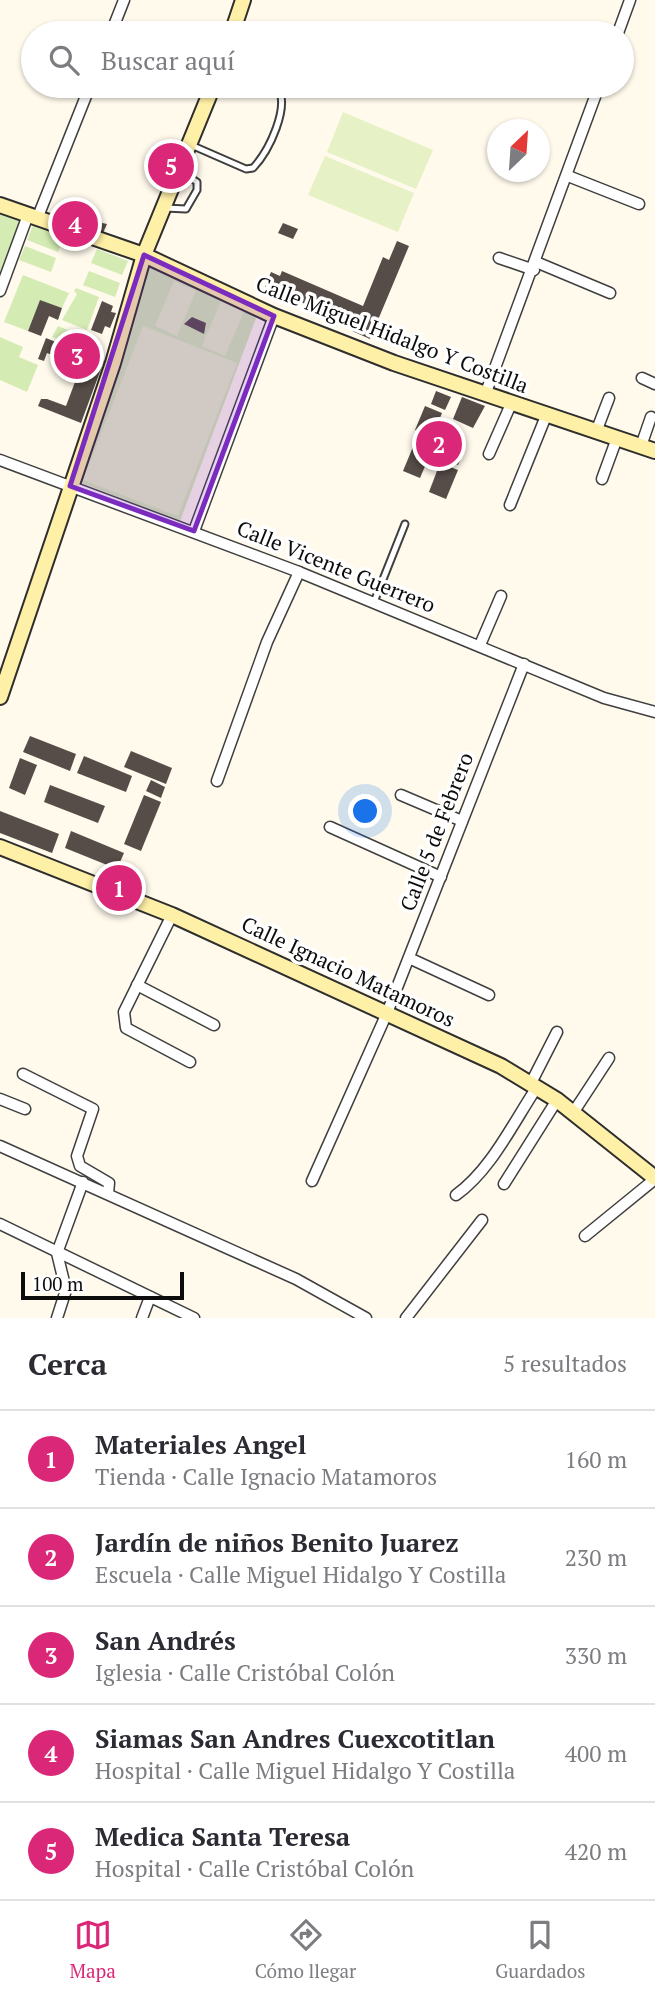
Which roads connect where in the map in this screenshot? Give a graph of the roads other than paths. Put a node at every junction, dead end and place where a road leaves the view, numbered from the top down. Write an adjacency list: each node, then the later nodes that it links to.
1 (124, 0): 4 (street)
2 (243, 0): 5 (main road)
3 (630, 0): 6 (street)
4 (116, 21)
5 (236, 21)
6 (622, 21)
7 (85, 98): 17 (street)
8 (207, 98): 11 (main road)
9 (283, 98): 11 (lane)
10 (595, 98): 13 (street)
11 (189, 144): 12 (main road)
12 (177, 170): 16 (main road); 16 (lane)
13 (568, 176): 14 (street); 20 (street)
14 (639, 204)
15 (0, 205): 17 (main road, Calle Miguel Hidalgo Y Costilla)
16 (162, 207): 18 (main road)
17 (32, 217): 18 (main road, Calle Miguel Hidalgo Y Costilla); 21 (street)
18 (144, 256): 23 (main road, Calle Miguel Hidalgo Y Costilla); 38 (main road)
19 (499, 258): 20 (street)
20 (535, 266): 22 (street); 26 (street)
21 (0, 290)
22 (610, 293)
23 (274, 316): 26 (main road, Calle Miguel Hidalgo Y Costilla); 41 (street)
24 (642, 378): 25 (street)
25 (655, 384)
26 (485, 395): 28 (main road, Calle Miguel Hidalgo Y Costilla)
27 (608, 398): 31 (street)
28 (511, 404): 29 (main road, Calle Miguel Hidalgo Y Costilla); 35 (street)
29 (546, 416): 31 (main road, Calle Miguel Hidalgo Y Costilla); 39 (street)
30 (651, 417): 33 (street)
31 (596, 432): 32 (main road, Calle Miguel Hidalgo Y Costilla)
32 (617, 439): 33 (main road, Calle Miguel Hidalgo Y Costilla); 37 (street)
33 (640, 446): 34 (main road, Calle Miguel Hidalgo Y Costilla)
34 (655, 451)
35 (489, 454)
36 (0, 460): 38 (street, Calle Vicente Guerrero)
37 (602, 479)
38 (70, 486): 41 (street, Calle Vicente Guerrero); 47 (main road)
39 (510, 505)
40 (405, 524): 44 (lane)
41 (194, 531): 42 (street, Calle Vicente Guerrero)
42 (299, 572): 44 (street, Calle Vicente Guerrero); 50 (street)
43 (501, 596): 45 (street)
44 (374, 602): 45 (street, Calle Vicente Guerrero)
45 (480, 645): 46 (street, Calle Vicente Guerrero)
46 (524, 664): 49 (street, Calle Vicente Guerrero); 52 (street, Calle 5 de Febrero)
47 (4, 672): 48 (main road)
48 (0, 697)
49 (655, 712)
50 (218, 781)
51 (401, 795): 52 (street)
52 (462, 821): 55 (street, Calle 5 de Febrero)
53 (330, 827): 55 (street)
54 (0, 847): 56 (main road, Calle Ignacio Matamoros)
55 (441, 877): 57 (street, Calle 5 de Febrero)
56 (172, 915): 58 (street); 60 (main road, Calle Ignacio Matamoros)
57 (409, 958): 59 (street); 60 (street, Calle 5 de Febrero)
58 (137, 985): 61 (street); 64 (street)
59 (489, 995)
60 (387, 1013): 66 (main road, Calle Ignacio Matamoros); 73 (street, Calle 5 de Febrero)
61 (214, 1025)
62 (557, 1032): 66 (street)
63 (609, 1058): 70 (street)
64 (190, 1062)
65 (23, 1074): 76 (street)
66 (534, 1085): 68 (main road, Calle Ignacio Matamoros); 77 (street)
67 (0, 1099): 69 (street)
68 (557, 1100): 70 (main road, Calle Ignacio Matamoros); 75 (street)
69 (25, 1109)
70 (573, 1113): 72 (main road, Calle Ignacio Matamoros)
71 (0, 1146): 74 (street)
72 (655, 1178): 80 (street)
73 (312, 1181)
74 (83, 1182): 76 (street); 81 (street)
75 (503, 1184)
76 (108, 1194): 86 (street)
77 (456, 1195)
78 (482, 1220): 87 (street)
79 (0, 1224): 81 (street)
80 (585, 1236)
81 (57, 1253): 82 (street); 83 (street)
82 (150, 1297): 84 (street); 85 (street)
83 (57, 1318)
84 (142, 1318)
85 (194, 1318)
86 (366, 1318)
87 (406, 1318)

